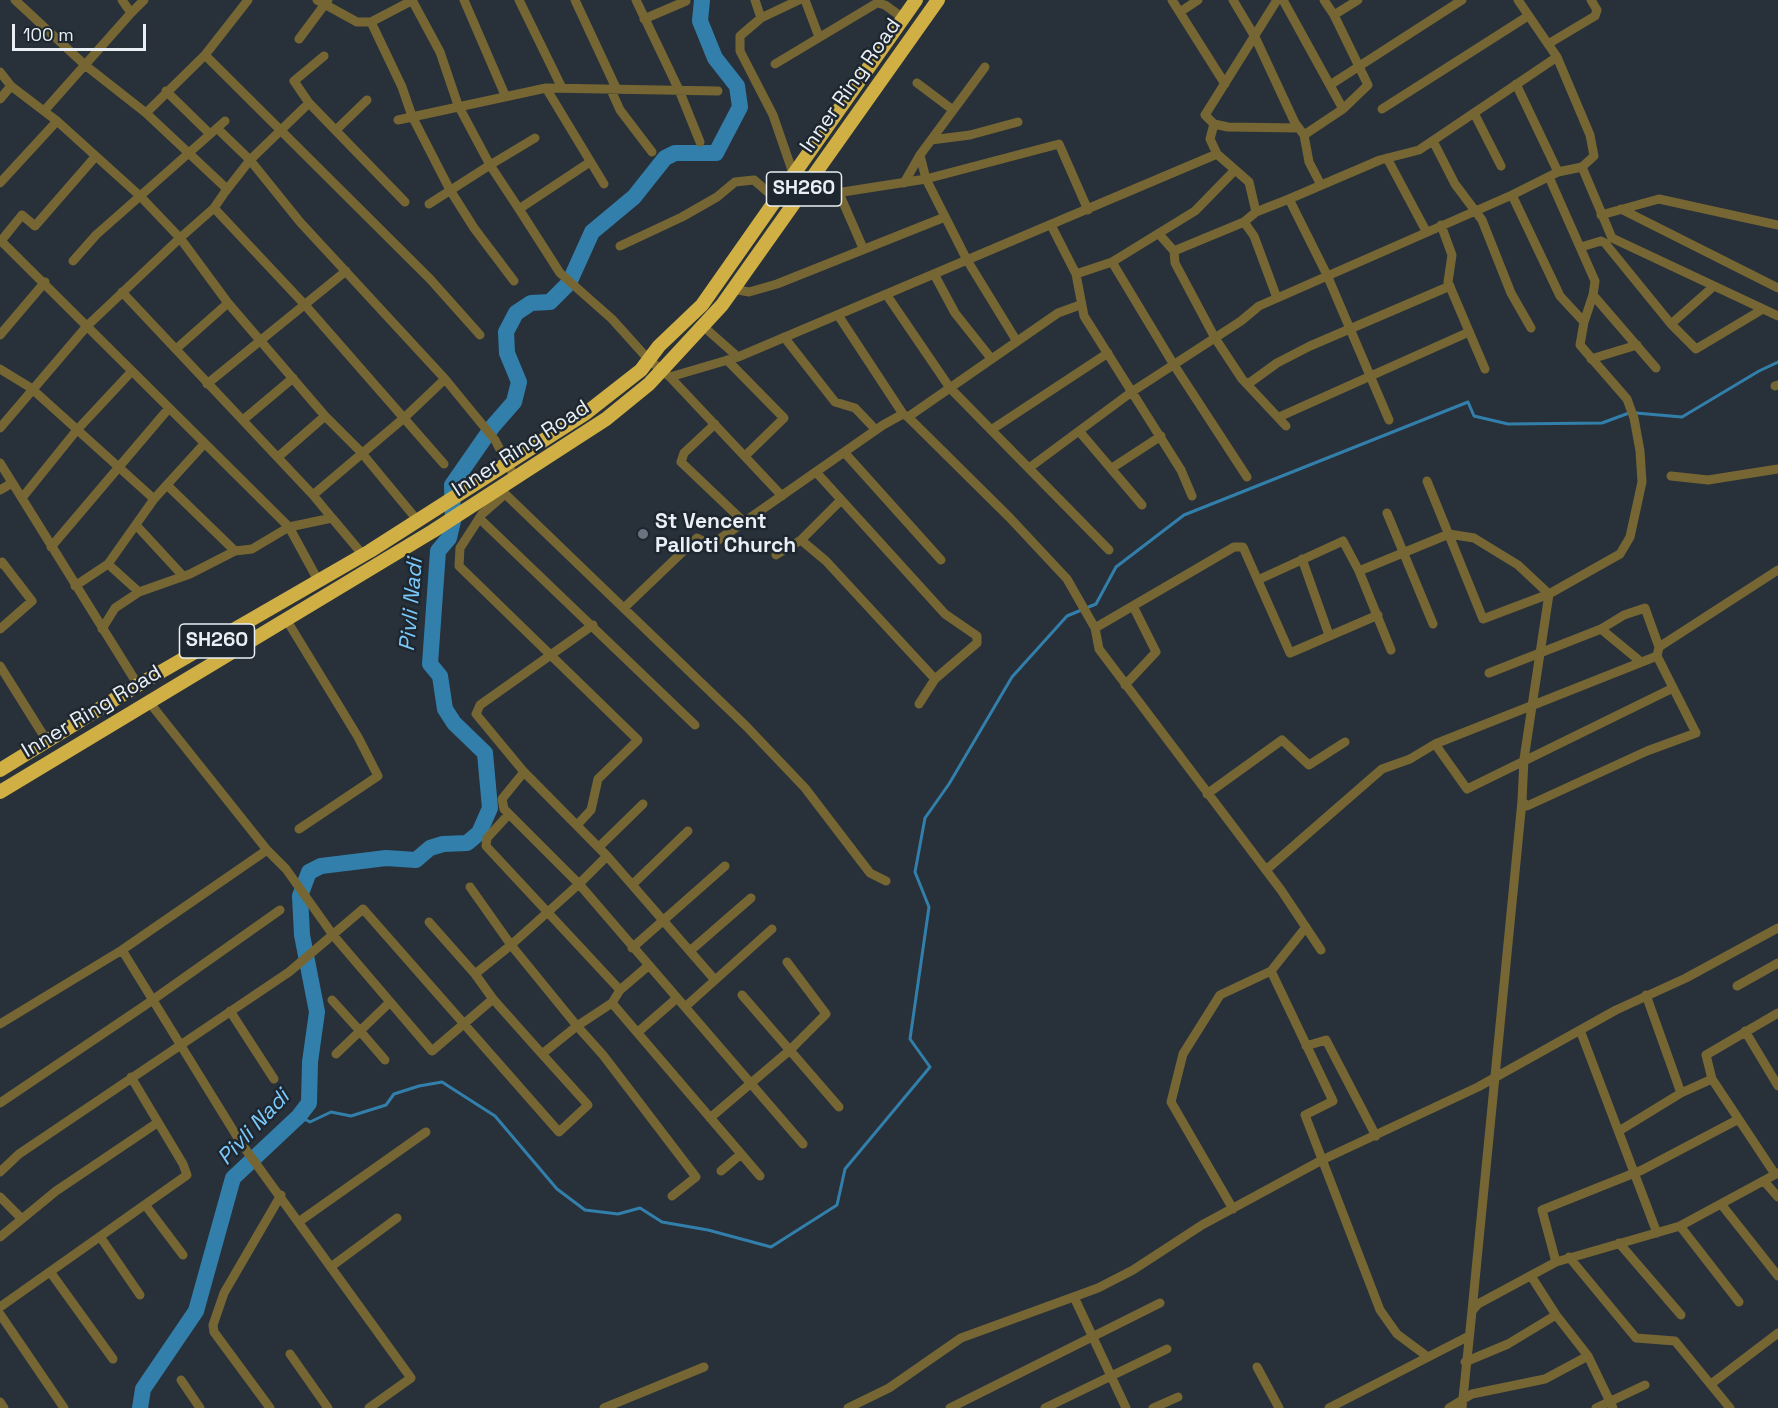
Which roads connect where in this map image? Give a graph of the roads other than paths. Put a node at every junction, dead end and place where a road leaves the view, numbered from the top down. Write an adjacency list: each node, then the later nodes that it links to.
1 (15, 0): 45 (street)
2 (122, 0): 30 (street)
3 (144, 0): 30 (street)
4 (248, 0): 41 (street)
5 (412, 0): 36 (street); 64 (street)
6 (464, 0): 60 (street)
7 (519, 0): 55 (street)
8 (575, 0): 56 (street)
9 (636, 0): 35 (street)
10 (755, 0): 33 (street)
11 (800, 0): 33 (street)
12 (805, 0): 37 (street)
13 (858, 0): 28 (street)
14 (915, 0): 34 (highway, Inner Ring Road / SH260)
15 (938, 0): 105 (highway, Inner Ring Road / SH260)
16 (1172, 0): 29 (street)
17 (1198, 0): 29 (street)
18 (1233, 0): 38 (street)
19 (1277, 0): 38 (street)
20 (1283, 0): 52 (street)
21 (1324, 0): 31 (street)
22 (1358, 0): 31 (street)
23 (1462, 0): 46 (street)
24 (1518, 0): 32 (street)
25 (1591, 0): 40 (street)
26 (323, 2): 36 (street); 39 (street)
27 (686, 2): 35 (street)
28 (862, 11): 34 (street); 37 (street)
29 (1180, 12): 50 (street)
30 (131, 13): 45 (street)
31 (1334, 15): 46 (street)
32 (1528, 16): 40 (street); 65 (street)
33 (761, 18): 99 (street)
34 (903, 18): 99 (highway, Inner Ring Road / SH260)
35 (644, 19): 57 (street)
36 (370, 22): 71 (street)
37 (819, 37): 44 (street)
38 (1255, 37): 50 (street); 80 (street)
39 (299, 39)
40 (1548, 44): 43 (street)
41 (208, 52): 58 (street); 77 (street)
42 (324, 56): 63 (street)
43 (1557, 57): 51 (street); 96 (street)
44 (775, 64)
45 (85, 65): 68 (street); 69 (street)
46 (1359, 66): 52 (street); 67 (street)
47 (985, 67): 66 (street)
48 (0, 72): 53 (street)
49 (917, 83): 66 (street)
50 (1225, 84): 76 (street)
51 (1516, 84): 70 (street); 98 (street)
52 (1330, 85): 67 (street)
53 (11, 86): 61 (street); 68 (street)
54 (546, 88): 55 (street); 60 (street); 93 (street)
55 (562, 88): 56 (street)
56 (614, 90): 57 (street); 86 (street)
57 (679, 90): 59 (street); 85 (street)
58 (166, 91): 69 (street); 81 (street)
59 (718, 91)
60 (505, 95): 64 (street)
61 (0, 99)
62 (367, 100): 78 (street)
63 (309, 103): 77 (street); 78 (street)
64 (458, 105): 71 (street); 94 (street)
65 (1382, 109)
66 (953, 110): 83 (street)
67 (1343, 110): 80 (street)
68 (44, 111): 74 (street)
69 (146, 113): 87 (street)
70 (1474, 113): 84 (street); 95 (street)
71 (412, 116): 72 (street); 107 (street)
72 (398, 120)
73 (225, 121): 81 (street)
74 (57, 122): 90 (street); 102 (street)
75 (1018, 122): 83 (street)
76 (1214, 124): 80 (street); 88 (street)
77 (283, 130): 92 (street); 168 (street)
78 (336, 130): 114 (street)
79 (221, 132): 92 (street)
80 (1302, 132): 106 (street)
81 (210, 134): 87 (street)
82 (535, 138): 94 (street)
83 (932, 140): 89 (street)
84 (1433, 141): 91 (street); 120 (street)
85 (700, 142)
86 (652, 152)
87 (188, 153): 108 (street); 111 (street)
88 (1217, 154): 97 (street); 119 (street)
89 (920, 155): 101 (street); 103 (street)
90 (95, 157): 111 (street); 132 (street)
91 (1387, 158): 106 (street); 128 (street)
92 (250, 160): 108 (street); 140 (street)
93 (590, 162): 104 (street); 117 (street)
94 (490, 165): 107 (street); 117 (street)
95 (1501, 166)
96 (1582, 167): 98 (street); 122 (street)
97 (1235, 170): 121 (street); 129 (street)
98 (1558, 172): 100 (street)
99 (794, 176): 105 (street); 113 (highway, Inner Ring Road / SH260)
100 (1549, 177): 110 (street); 135 (street)
101 (926, 179): 103 (street); 119 (street); 123 (street)
102 (0, 183)
103 (904, 183): 109 (street)
104 (603, 184)
105 (807, 185): 109 (street); 149 (highway, Inner Ring Road / SH260)
106 (1321, 185): 112 (street)
107 (450, 190): 115 (street); 144 (street)
108 (225, 192): 116 (street)
109 (839, 193): 134 (street)
110 (1512, 195): 120 (street); 160 (street)
111 (140, 196): 130 (street); 138 (street)
112 (1289, 199): 121 (street); 143 (street)
113 (777, 200): 133 (street); 178 (highway, Inner Ring Road / SH260)
114 (405, 202)
115 (429, 204)
116 (214, 208): 130 (street); 155 (street)
117 (519, 209): 178 (street)
118 (1621, 209): 122 (street); 127 (street); 148 (street)
119 (1088, 210): 125 (street)
120 (1473, 211): 126 (street); 165 (street)
121 (1256, 212): 124 (street)
122 (1601, 215): 131 (street)
123 (945, 217): 134 (street); 137 (street)
124 (1244, 222): 136 (street); 153 (street)
125 (1051, 225): 137 (street); 142 (street)
126 (1441, 225): 128 (street); 146 (street)
127 (1778, 225)
128 (1426, 231): 143 (street)
129 (1159, 234): 136 (street); 139 (street)
130 (180, 238): 150 (street); 154 (street)
131 (1608, 240): 135 (street); 147 (street); 161 (street)
132 (0, 241): 145 (street)
133 (620, 246)
134 (863, 248): 149 (street)
135 (1581, 248): 152 (street)
136 (1174, 251): 170 (street)
137 (967, 260): 141 (street); 172 (street)
138 (73, 261)
139 (1112, 262): 142 (street); 181 (street)
140 (346, 271): 155 (street); 189 (street)
141 (934, 274): 151 (street); 177 (street)
142 (1076, 274): 156 (street)
143 (1327, 275): 153 (street); 164 (street)
144 (514, 281)
145 (45, 282): 162 (street); 167 (street)
146 (1450, 286): 164 (street); 166 (street)
147 (1714, 286): 157 (street); 161 (street)
148 (1778, 288)
149 (733, 289): 163 (highway, Inner Ring Road / SH260)
150 (122, 292): 162 (street); 174 (street)
151 (886, 294): 158 (street); 193 (street)
152 (1593, 295): 160 (street); 173 (street)
153 (1277, 298): 170 (street)
154 (228, 303): 171 (street); 174 (street)
155 (305, 305): 171 (street); 199 (street)
156 (1080, 305): 172 (street); 175 (street)
157 (1763, 309): 159 (street); 161 (street)
158 (838, 315): 169 (street); 196 (street)
159 (1778, 316)
160 (1584, 322): 179 (street)
161 (1671, 324)
162 (87, 326): 185 (street); 192 (street)
163 (704, 327): 176 (street); 186 (highway, Inner Ring Road / SH260)
164 (1349, 327): 187 (street); 191 (street)
165 (1531, 328)
166 (1469, 332): 184 (street); 187 (street)
167 (0, 334)
168 (480, 335)
169 (784, 337): 176 (street); 205 (street)
170 (1215, 338): 181 (street); 191 (street)
171 (260, 340): 188 (street); 190 (street)
172 (1016, 340): 177 (street)
173 (1637, 345): 179 (street); 182 (street)
174 (176, 349): 190 (street)
175 (1108, 353): 194 (street); 206 (street)
176 (738, 357): 180 (street)
177 (990, 357): 193 (street)
178 (648, 359): 186 (street); 217 (highway, Inner Ring Road / SH260)
179 (1591, 359): 264 (street)
180 (727, 360): 186 (street); 213 (street)
181 (1174, 365): 194 (street); 225 (street)
182 (1656, 368)
183 (0, 369): 192 (street)
184 (1485, 369)
185 (132, 371): 195 (street); 207 (street)
186 (667, 374): 202 (street); 224 (highway, Inner Ring Road / SH260)
187 (1370, 377): 198 (street); 201 (street)
188 (293, 378): 197 (street); 200 (street)
189 (445, 379): 199 (street); 217 (street)
190 (207, 384): 200 (street)
191 (1248, 384): 198 (street)
192 (31, 388): 204 (street); 207 (street)
193 (950, 388): 196 (street); 206 (street)
194 (1133, 391): 208 (street); 209 (street)
195 (169, 408): 210 (street); 218 (street)
196 (905, 415): 205 (street); 271 (street)
197 (325, 416): 211 (street); 214 (street)
198 (1279, 417): 203 (street)
199 (404, 418): 211 (street); 216 (street)
200 (243, 420): 214 (street)
201 (1389, 420)
202 (715, 424): 213 (street); 242 (street)
203 (1286, 426)
204 (0, 428)
205 (876, 430): 212 (street)
206 (991, 430): 219 (street)
207 (76, 431): 218 (street); 234 (street)
208 (1079, 431): 219 (street); 220 (street)
209 (1161, 436): 220 (street); 233 (street)
210 (204, 444): 228 (street); 244 (street)
211 (361, 452): 231 (street); 241 (street)
212 (844, 452): 222 (street); 253 (street)
213 (745, 456): 232 (street)
214 (278, 457): 231 (street)
215 (0, 463): 227 (street)
216 (444, 464)
217 (508, 464): 224 (street); 241 (highway, Inner Ring Road / SH260)
218 (117, 467): 235 (street); 247 (street)
219 (1029, 468): 248 (street)
220 (1112, 468): 237 (street)
221 (1778, 469): 223 (street)
222 (816, 472): 232 (street); 236 (street)
223 (1671, 476)
224 (515, 477): 230 (highway, Inner Ring Road / SH260)
225 (1247, 477)
226 (1427, 481): 245 (street)
227 (12, 483): 229 (street); 234 (street)
228 (167, 485): 235 (street); 249 (street)
229 (0, 490)
230 (502, 491): 240 (street); 266 (street); 268 (highway, Inner Ring Road / SH260)
231 (313, 495): 239 (street)
232 (782, 496): 242 (street)
233 (1192, 496)
234 (22, 498): 247 (street)
235 (154, 499): 243 (street)
236 (841, 500): 246 (street); 283 (street)
237 (1142, 505)
238 (1387, 513): 250 (street)
239 (332, 518): 244 (street); 251 (street)
240 (479, 518): 270 (street); 279 (street)
241 (418, 521): 251 (highway, Inner Ring Road / SH260)
242 (744, 522): 266 (street)
243 (136, 525): 256 (street); 259 (street)
244 (289, 527): 249 (street); 261 (street)
245 (1449, 534): 250 (street); 264 (street); 264 (street)
246 (801, 540): 252 (street); 283 (street)
247 (51, 547): 262 (street)
248 (1109, 550)
249 (235, 551): 259 (street)
250 (1404, 552): 258 (street); 269 (street)
251 (363, 555): 261 (highway, Inner Ring Road / SH260)
252 (776, 555)
253 (941, 560)
254 (1302, 560): 258 (street); 260 (street); 275 (street)
255 (0, 564): 273 (street)
256 (108, 564): 262 (street); 263 (street)
257 (1778, 570): 278 (street)
258 (1359, 571): 267 (street)
259 (183, 576): 263 (street)
260 (1260, 579): 265 (street); 275 (street)
261 (319, 582): 284 (highway, Inner Ring Road / SH260)
262 (75, 586): 274 (street)
263 (139, 592): 274 (street)
264 (1549, 594): 277 (street)
265 (1133, 606): 271 (street); 285 (street)
266 (624, 608): 310 (street)
267 (1378, 615): 275 (street); 276 (street)
268 (285, 619): 287 (highway, Inner Ring Road / SH260); 303 (street)
269 (1433, 624)
270 (593, 625): 279 (street); 290 (street)
271 (1095, 628): 285 (street)
272 (1602, 628): 277 (street); 278 (street); 280 (street)
273 (0, 629)
274 (102, 629): 284 (street)
275 (1329, 635)
276 (1391, 650)
277 (1542, 651): 282 (street); 288 (street)
278 (1658, 652): 280 (street); 286 (street)
279 (550, 654): 296 (street); 302 (street)
280 (1641, 662): 288 (street)
281 (0, 666): 291 (street)
282 (1489, 673)
283 (936, 679): 289 (street)
284 (138, 685): 291 (highway, Inner Ring Road / SH260)
285 (1125, 685): 298 (street)
286 (1673, 688): 294 (street); 299 (street)
287 (149, 702): 297 (highway, Inner Ring Road / SH260); 306 (street)
288 (1532, 703): 293 (street); 294 (street)
289 (919, 704)
290 (695, 725)
291 (47, 741): 295 (highway, Inner Ring Road / SH260)
292 (1345, 742): 298 (street)
293 (1435, 744): 294 (street); 309 (street)
294 (1524, 759): 299 (street)
295 (0, 770)
296 (524, 772): 301 (street); 302 (street)
297 (0, 792)
298 (1207, 794): 309 (street)
299 (1522, 801): 361 (street)
300 (643, 804): 305 (street)
301 (509, 814): 312 (street); 316 (street)
302 (578, 824): 305 (street)
303 (299, 830)
304 (688, 831): 311 (street)
305 (599, 847): 307 (street)
306 (267, 850): 322 (street); 325 (street)
307 (607, 856): 311 (street); 312 (street)
308 (724, 866): 317 (street)
309 (1266, 870): 319 (street)
310 (886, 881)
311 (633, 884): 317 (street)
312 (579, 885): 316 (street); 324 (street)
313 (470, 887): 323 (street)
314 (751, 898): 327 (street)
315 (280, 910): 339 (street)
316 (547, 914): 323 (street); 335 (street)
317 (662, 921): 324 (street); 327 (street)
318 (429, 922): 332 (street)
319 (1306, 927): 326 (street); 331 (street)
320 (1778, 928): 337 (street)
321 (772, 929): 333 (street)
322 (333, 935): 342 (street); 345 (street); 348 (street)
323 (511, 945): 332 (street); 349 (street)
324 (632, 948): 330 (street)
325 (122, 950): 339 (street); 347 (street)
326 (1321, 950)
327 (690, 951): 333 (street)
328 (787, 962): 356 (street)
329 (1778, 963): 334 (street)
330 (648, 966): 335 (street); 338 (street)
331 (1271, 971): 355 (street); 390 (street)
332 (475, 974): 340 (street)
333 (715, 980): 344 (street)
334 (1737, 986)
335 (620, 990): 343 (street)
336 (742, 995): 356 (street)
337 (1646, 996): 350 (street); 366 (street)
338 (677, 998): 344 (street); 353 (street)
339 (153, 999): 354 (street); 367 (street)
340 (493, 999): 348 (street); 358 (street)
341 (332, 1000): 351 (street)
342 (390, 1002): 348 (street); 351 (street)
343 (612, 1003): 349 (street); 353 (street)
344 (685, 1007): 364 (street)
345 (230, 1011): 354 (street); 362 (street)
346 (1778, 1013): 352 (street)
347 (0, 1024)
348 (463, 1024): 358 (street)
349 (577, 1026): 358 (street); 385 (street)
350 (1580, 1030): 361 (street); 372 (street)
351 (360, 1031): 357 (street); 359 (street)
352 (1744, 1031): 363 (street); 365 (street)
353 (638, 1032): 369 (street)
354 (180, 1044): 360 (street); 384 (street)
355 (1306, 1046): 374 (street); 377 (street)
356 (790, 1050): 364 (street); 368 (street)
357 (336, 1053)
358 (542, 1054)
359 (385, 1060)
360 (131, 1077): 371 (street); 379 (street)
361 (1495, 1078): 374 (street); 411 (street)
362 (274, 1079)
363 (1712, 1079): 366 (street); 370 (street)
364 (751, 1084): 369 (street); 375 (street)
365 (1778, 1086)
366 (1681, 1094): 372 (street)
367 (0, 1103)
368 (839, 1107)
369 (710, 1118): 376 (street)
370 (1737, 1120): 380 (street); 381 (street)
371 (157, 1123): 389 (street); 391 (street)
372 (1619, 1131): 380 (street)
373 (426, 1132): 393 (street)
374 (1376, 1136): 377 (street)
375 (803, 1144)
376 (741, 1154): 378 (street); 382 (street)
377 (1322, 1160): 390 (street); 421 (street)
378 (721, 1171)
379 (0, 1172)
380 (1635, 1173): 395 (street); 401 (street)
381 (1777, 1174): 383 (street)
382 (760, 1176)
383 (1764, 1181): 387 (street); 388 (street)
384 (281, 1195): 393 (street); 439 (street)
385 (672, 1196)
386 (0, 1197): 391 (street)
387 (1778, 1197)
388 (1721, 1204): 394 (street); 405 (street)
389 (146, 1206): 397 (street); 399 (street)
390 (1233, 1209): 407 (street)
391 (21, 1218): 396 (street)
392 (397, 1218): 402 (street)
393 (300, 1221): 402 (street)
394 (1680, 1226): 395 (street); 408 (street)
395 (1657, 1233): 398 (street)
396 (0, 1237)
397 (102, 1238): 403 (street); 406 (street)
398 (1619, 1244): 400 (street); 414 (street)
399 (183, 1255)
400 (1569, 1257): 401 (street); 428 (street)
401 (1556, 1262): 404 (street)
402 (332, 1266): 441 (street)
403 (51, 1273): 410 (street); 422 (street)
404 (1531, 1276): 411 (street); 413 (street)
405 (1778, 1276)
406 (140, 1294)
407 (1074, 1297): 416 (street); 442 (street)
408 (1739, 1302)
409 (1160, 1303): 416 (street)
410 (0, 1307)
411 (1472, 1311): 417 (street)
412 (0, 1314): 437 (street)
413 (1556, 1315): 420 (street); 423 (street)
414 (1681, 1315)
415 (1778, 1333): 428 (street)
416 (1093, 1336): 426 (street); 443 (street)
417 (1469, 1336): 421 (street); 423 (street)
418 (1167, 1349): 426 (street)
419 (290, 1354): 440 (street)
420 (1588, 1356): 432 (street); 433 (street)
421 (1428, 1357): 435 (street)
422 (113, 1359)
423 (1465, 1362): 432 (street)
424 (704, 1367): 434 (street)
425 (1257, 1367): 447 (street)
426 (1111, 1376): 444 (street); 445 (street)
427 (181, 1380): 438 (street)
428 (1711, 1384): 450 (street)
429 (1645, 1385): 433 (street)
430 (1178, 1397): 446 (street)
431 (0, 1402): 436 (street)
432 (1462, 1405): 448 (street)
433 (1612, 1405): 449 (street)
434 (607, 1407)
435 (1333, 1407)
436 (4, 1408)
437 (64, 1408)
438 (200, 1408)
439 (270, 1408)
440 (328, 1408)
441 (369, 1408)
442 (848, 1408)
443 (950, 1408)
444 (1045, 1408)
445 (1126, 1408)
446 (1153, 1408)
447 (1279, 1408)
448 (1449, 1408)
449 (1596, 1408)
450 (1730, 1408)

